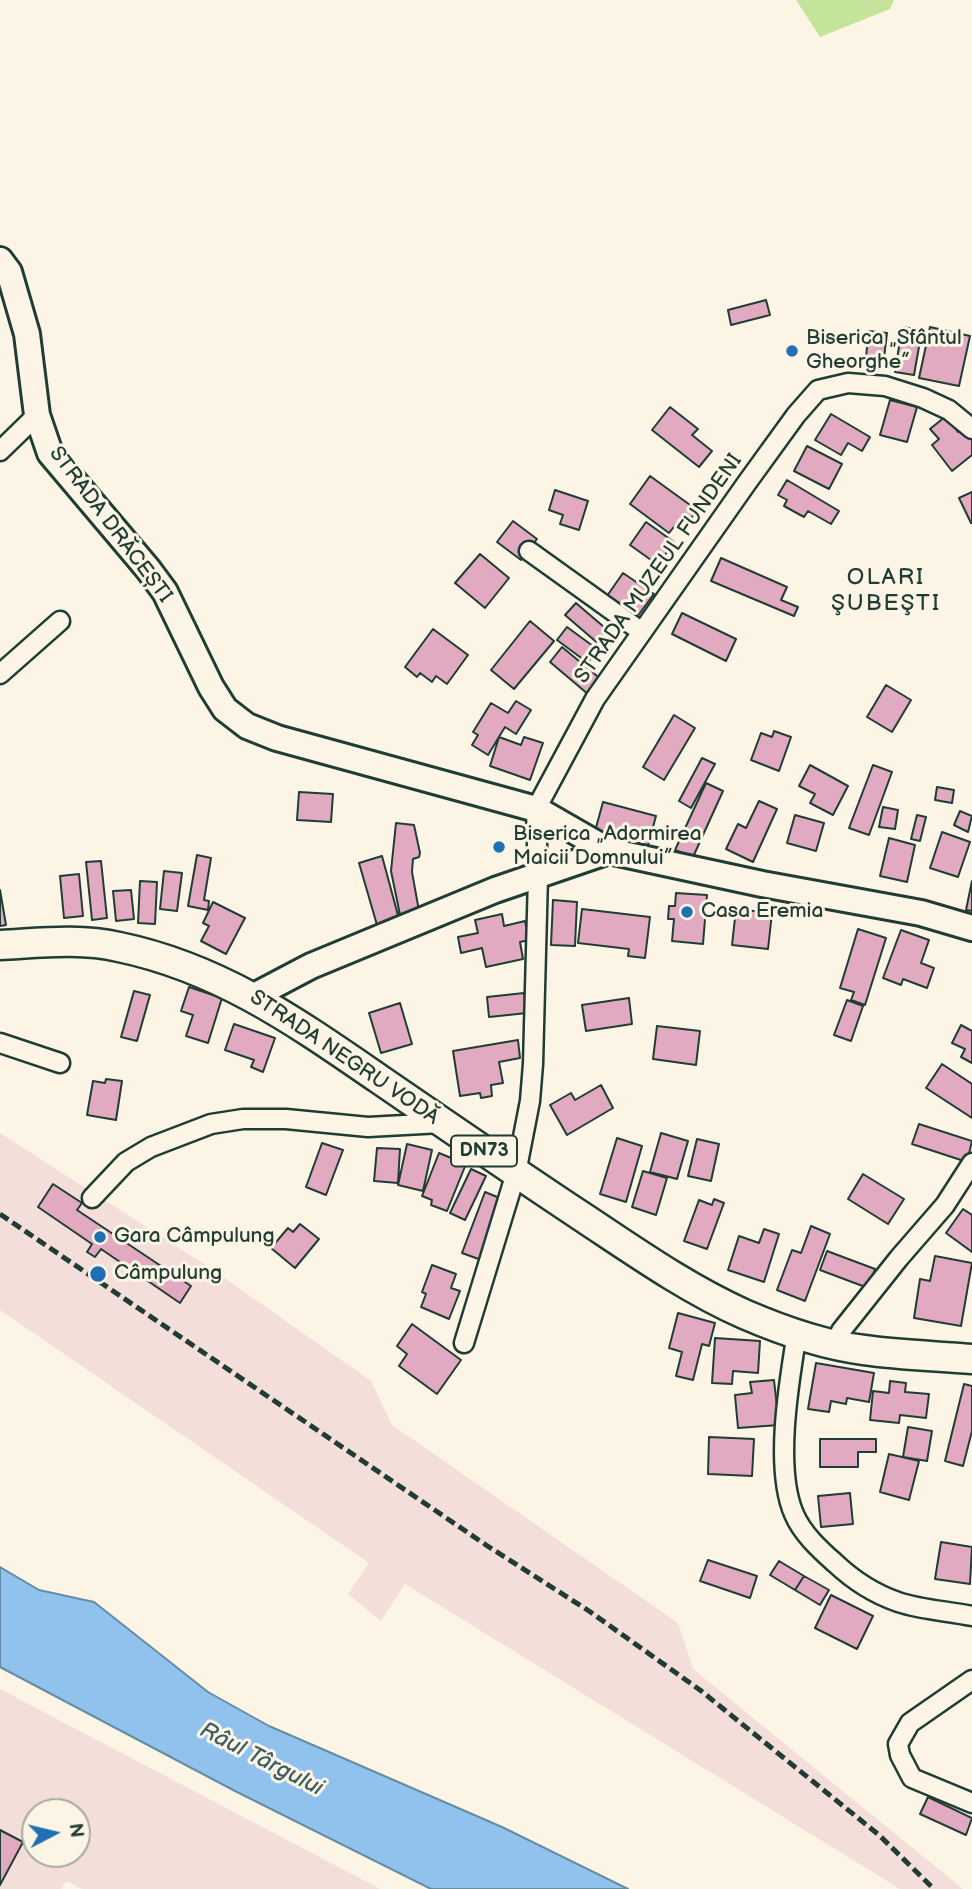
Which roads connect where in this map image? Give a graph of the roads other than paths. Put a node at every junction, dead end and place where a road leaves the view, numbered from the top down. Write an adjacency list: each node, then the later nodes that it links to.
1 (0, 260): 2 (street, STRADA DRĂCEȘTI)
2 (37, 415): 4 (street); 9 (street, STRADA DRĂCEȘTI)
3 (972, 429): 7 (street, STRADA MUZEUL FUNDENI)
4 (0, 451)
5 (529, 551): 7 (street)
6 (60, 621): 8 (street)
7 (642, 632): 9 (street, STRADA MUZEUL FUNDENI)
8 (0, 674)
9 (536, 809): 10 (street, STRADA DRĂCEȘTI); 11 (street)
10 (609, 851): 11 (street); 12 (street)
11 (538, 876): 16 (street); 21 (street)
12 (972, 928)
13 (42, 943): 14 (main road, STRADA NEGRU VODĂ / DN73); 15 (street); 16 (main road, STRADA NEGRU VODĂ / DN73)
14 (0, 945)
15 (0, 959)
16 (254, 996): 19 (main road, STRADA NEGRU VODĂ / DN73)
17 (0, 1043): 18 (street)
18 (60, 1063)
19 (442, 1123): 21 (main road, STRADA NEGRU VODĂ / DN73); 22 (street)
20 (972, 1163): 25 (street)
21 (516, 1173): 23 (main road, STRADA NEGRU VODĂ / DN73); 24 (street)
22 (92, 1198)
23 (797, 1333): 25 (main road, STRADA NEGRU VODĂ / DN73); 27 (street)
24 (464, 1343)
25 (837, 1345): 26 (main road, STRADA NEGRU VODĂ / DN73)
26 (972, 1359)
27 (972, 1616)
28 (972, 1680): 29 (street)
29 (972, 1803)

